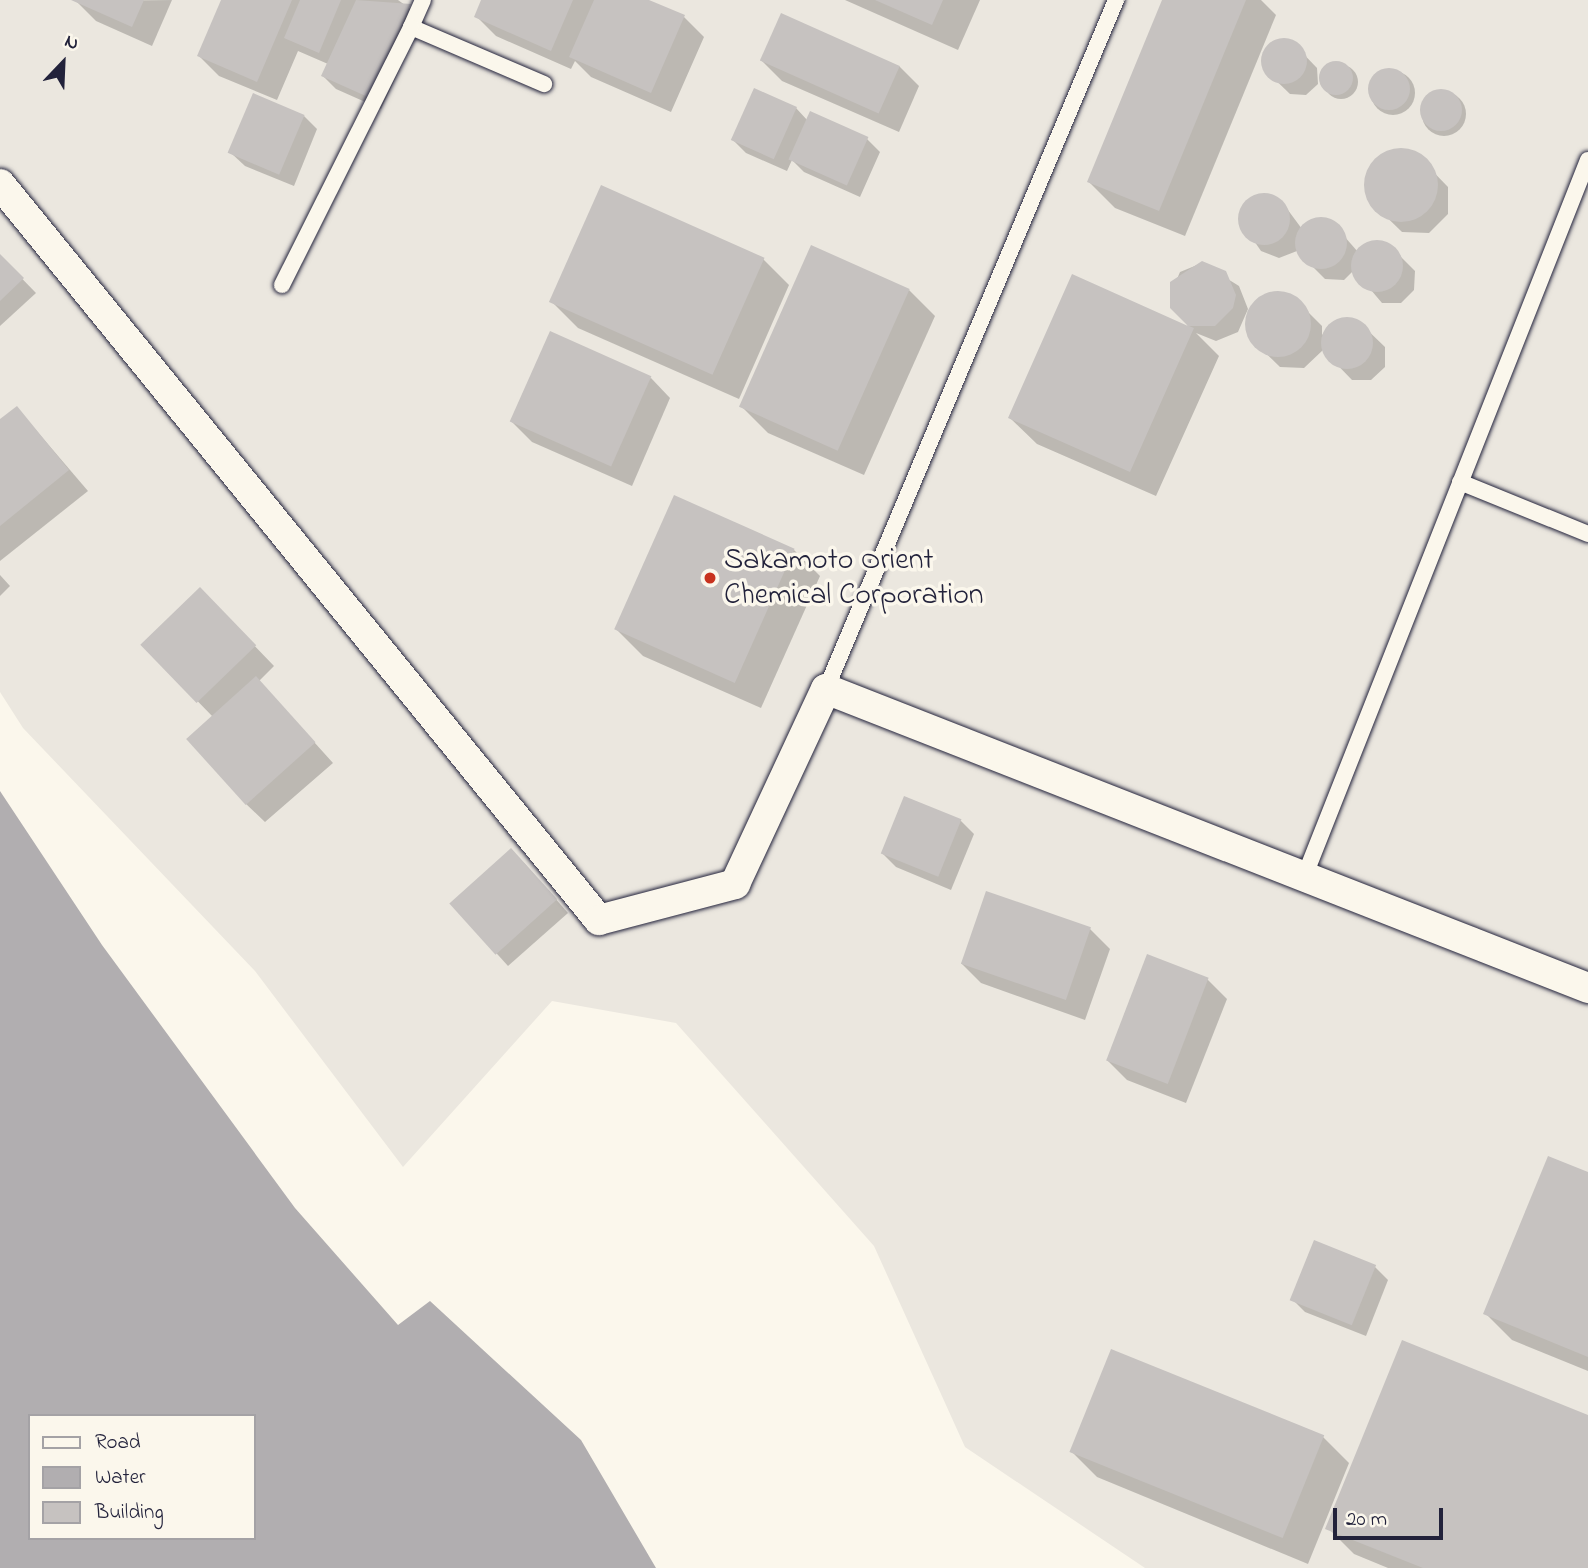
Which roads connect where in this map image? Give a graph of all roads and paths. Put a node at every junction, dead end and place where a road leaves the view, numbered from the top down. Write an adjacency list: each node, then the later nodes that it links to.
1 (424, 0): 3 (lane)
2 (1116, 0): 10 (lane)
3 (411, 27): 4 (lane); 7 (lane)
4 (544, 84)
5 (1588, 160): 8 (lane)
6 (0, 184): 10 (street)
7 (282, 285)
8 (1460, 482): 9 (lane); 11 (lane)
9 (1588, 534)
10 (826, 689): 11 (street)
11 (1305, 875): 12 (street)
12 (1588, 988)

